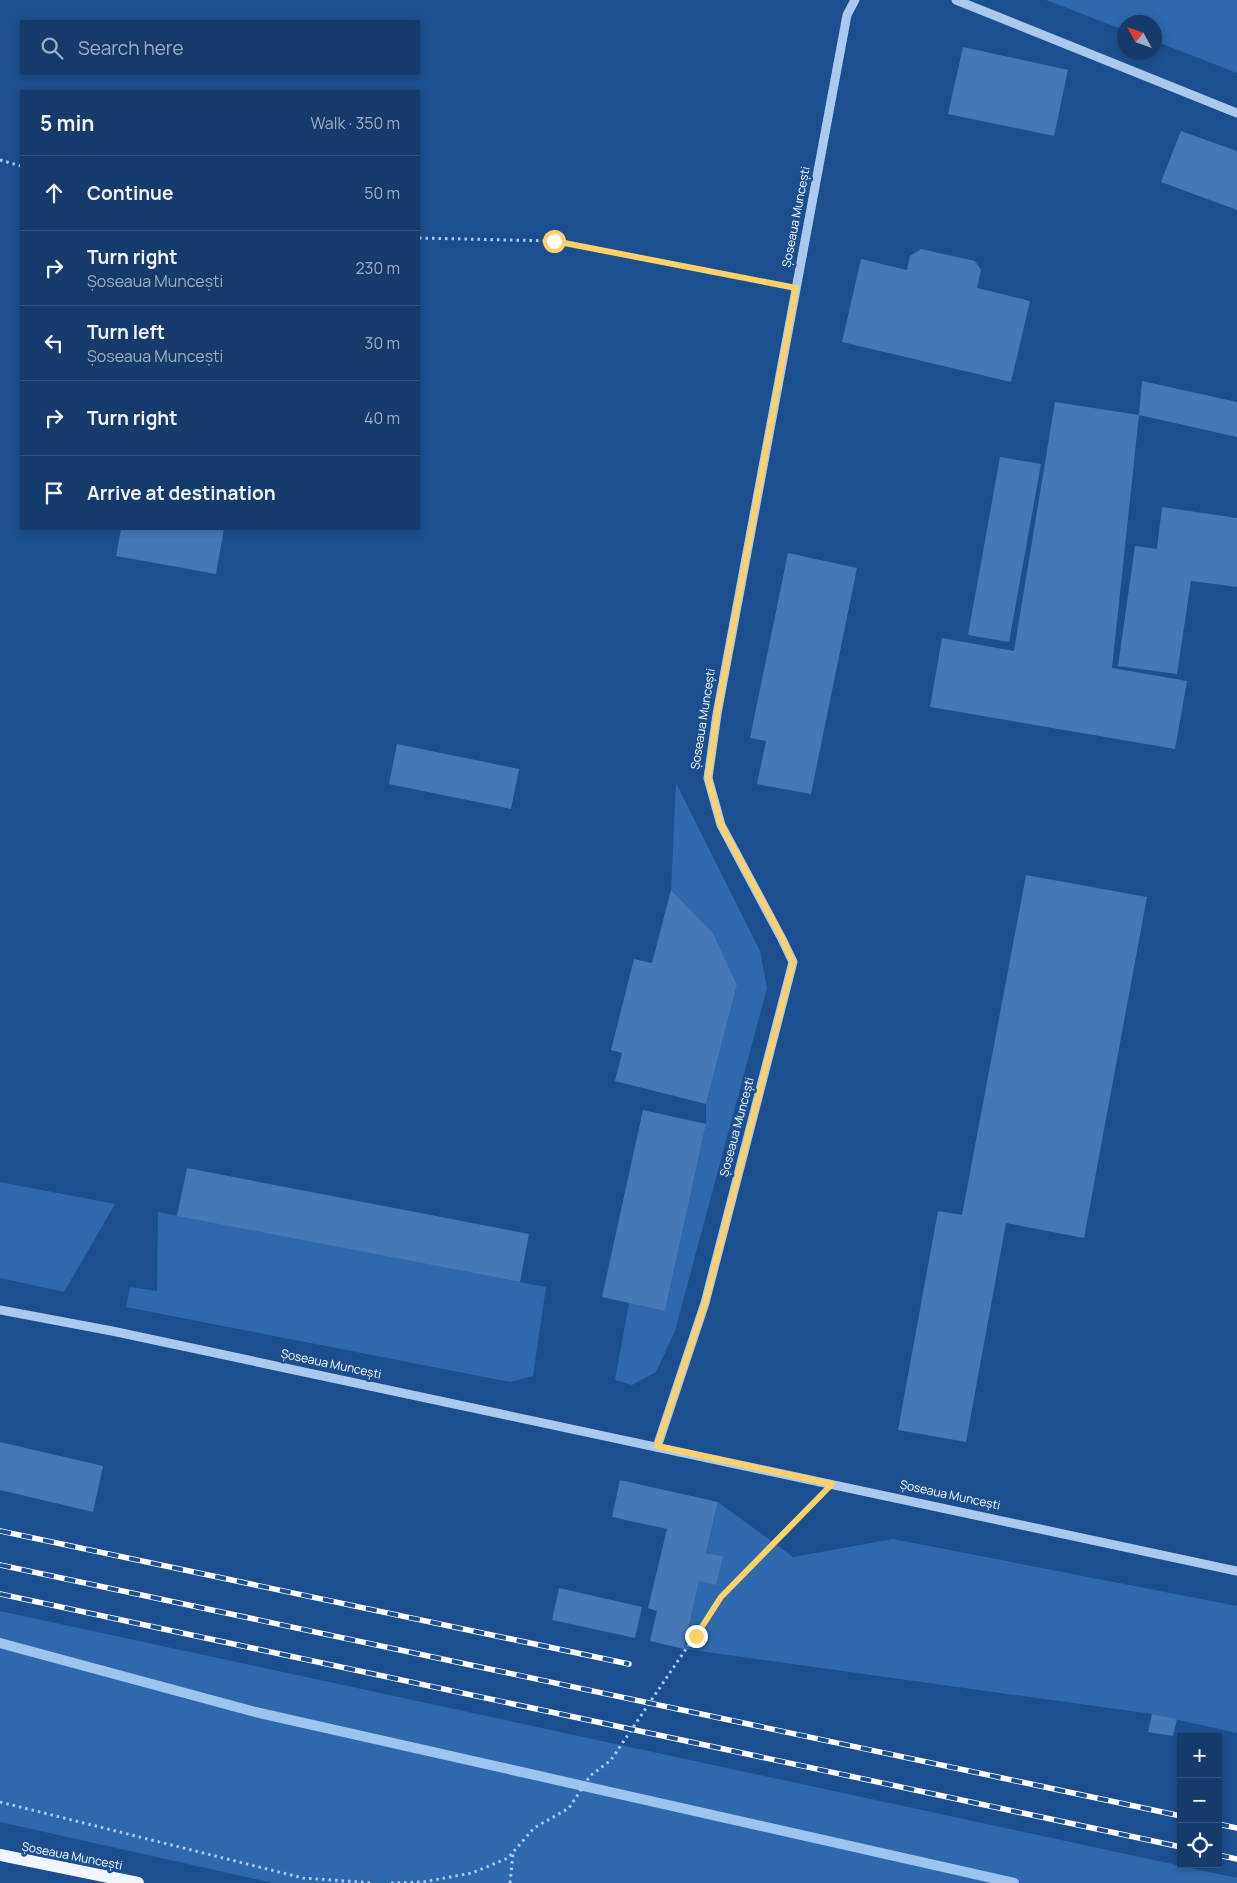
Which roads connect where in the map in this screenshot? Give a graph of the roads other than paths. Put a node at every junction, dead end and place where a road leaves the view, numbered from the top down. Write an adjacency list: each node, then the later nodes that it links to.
1 (855, 0): 5 (lane, Șoseaua Muncești)
2 (956, 0): 3 (lane)
3 (1237, 112)
4 (0, 1310): 5 (lane, Șoseaua Muncești)
5 (657, 1446): 6 (lane, Șoseaua Muncești)
6 (1237, 1571)
7 (0, 1855): 8 (main road, Șoseaua Muncești)
8 (138, 1883)

